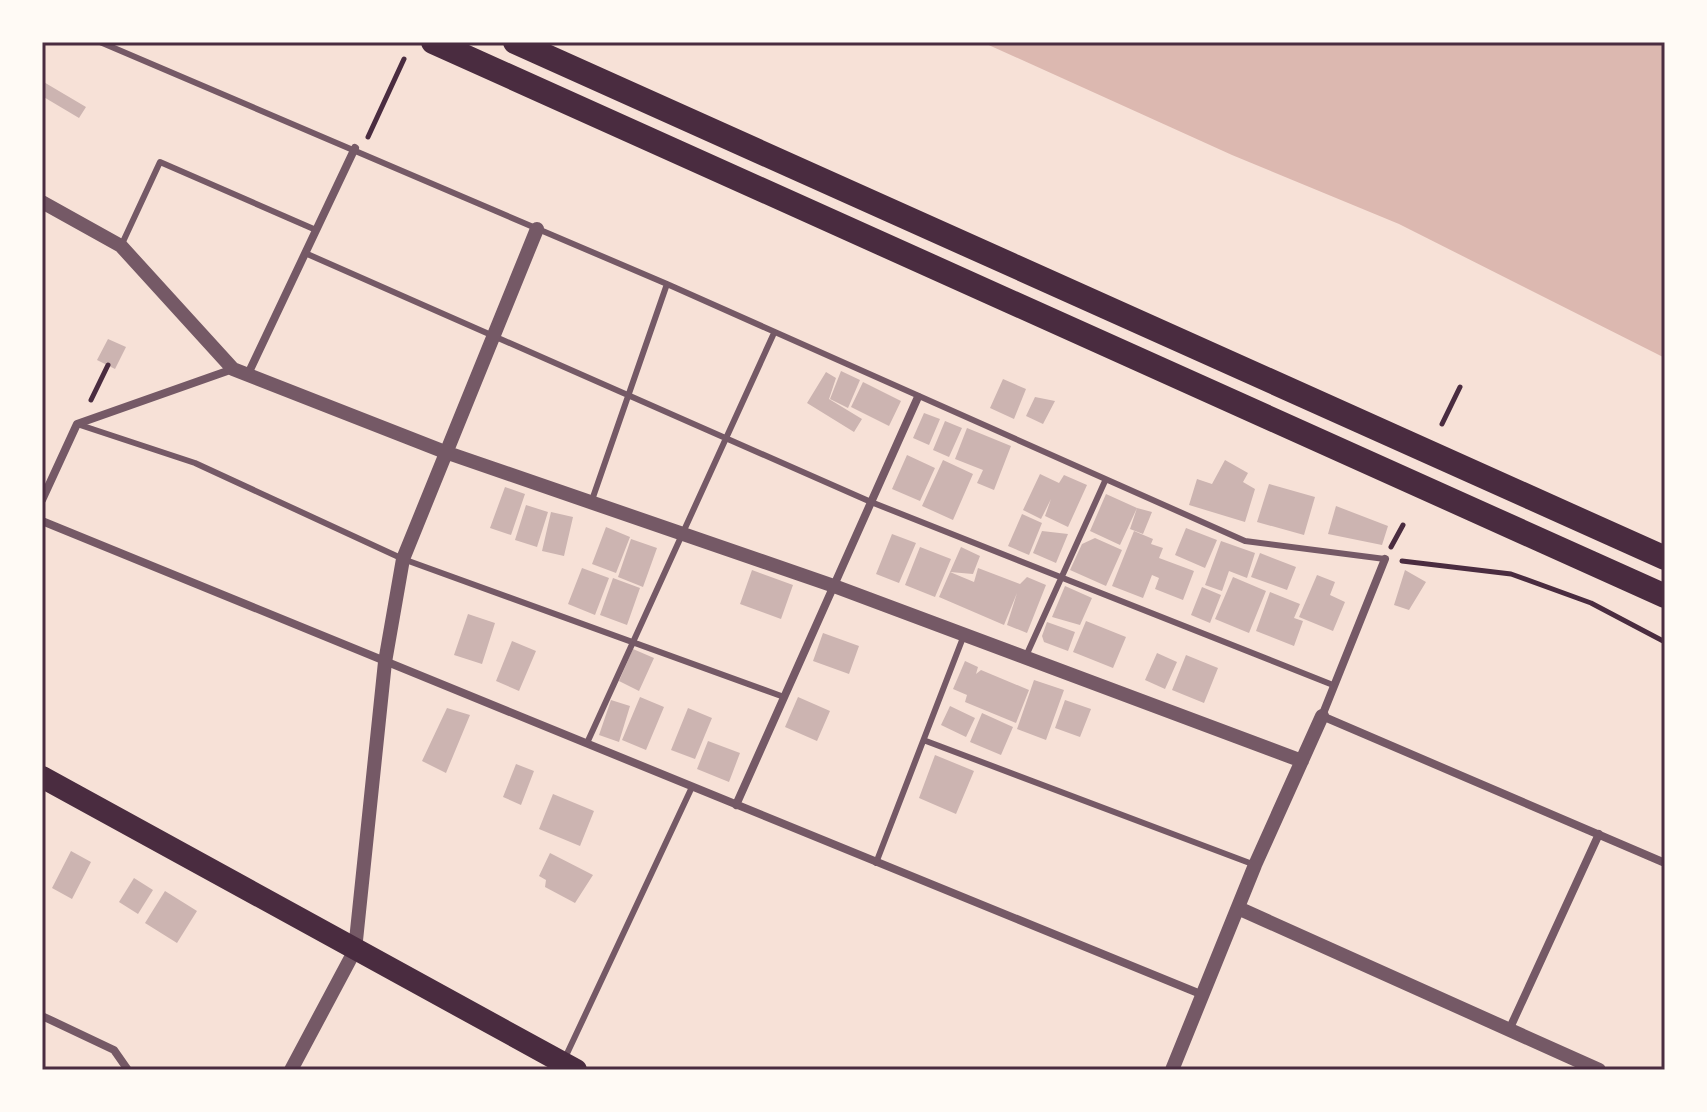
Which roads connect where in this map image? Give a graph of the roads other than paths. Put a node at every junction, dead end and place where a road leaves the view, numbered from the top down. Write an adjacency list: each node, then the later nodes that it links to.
1 (100, 42): 4 (lane)
2 (433, 42): 31 (highway)
3 (515, 42): 26 (highway)
4 (355, 148): 6 (lane); 7 (street)
5 (42, 202): 8 (street)
6 (537, 229): 10 (lane); 12 (street)
7 (316, 230): 8 (lane); 9 (street)
8 (121, 246): 13 (street)
9 (305, 253): 12 (lane); 14 (street)
10 (667, 284): 11 (lane); 16 (lane)
11 (774, 333): 15 (lane); 18 (lane)
12 (491, 336): 16 (lane); 19 (street)
13 (233, 369): 14 (street); 17 (street)
14 (248, 374): 19 (street)
15 (918, 397): 20 (lane); 22 (street)
16 (627, 398): 18 (lane); 23 (lane)
17 (78, 424): 21 (street); 27 (lane)
18 (725, 439): 22 (lane); 25 (lane)
19 (445, 452): 23 (street); 27 (street)
20 (1105, 481): 28 (lane); 29 (lane)
21 (42, 500)
22 (871, 502): 29 (lane); 30 (street)
23 (590, 504): 25 (street)
24 (42, 521): 35 (street)
25 (681, 536): 30 (street); 33 (lane)
26 (1665, 558)
27 (403, 559): 33 (lane); 35 (street)
28 (1385, 559): 36 (street)
29 (1062, 575): 34 (lane); 36 (lane)
30 (834, 586): 32 (street); 37 (street)
31 (1665, 596)
32 (965, 634): 34 (street); 39 (lane)
33 (633, 641): 37 (lane); 40 (lane)
34 (1026, 656): 41 (street)
35 (385, 662): 40 (street); 50 (street)
36 (1333, 685): 38 (street)
37 (784, 697): 44 (street)
38 (1322, 716): 41 (street); 45 (street)
39 (926, 741): 46 (lane); 48 (lane)
40 (587, 743): 43 (street)
41 (1302, 761): 48 (street)
42 (42, 777): 50 (highway)
43 (692, 787): 44 (street); 54 (lane)
44 (736, 805): 46 (street)
45 (1599, 834): 47 (street); 53 (street)
46 (876, 863): 51 (street)
47 (1665, 863)
48 (1255, 865): 49 (street)
49 (1238, 908): 51 (street); 53 (street)
50 (355, 950): 54 (highway); 56 (street)
51 (1203, 995): 57 (street)
52 (42, 1016): 55 (street)
53 (1509, 1030): 58 (street)
54 (566, 1067)
55 (128, 1070)
56 (291, 1070)
57 (1172, 1070)
58 (1599, 1070)

